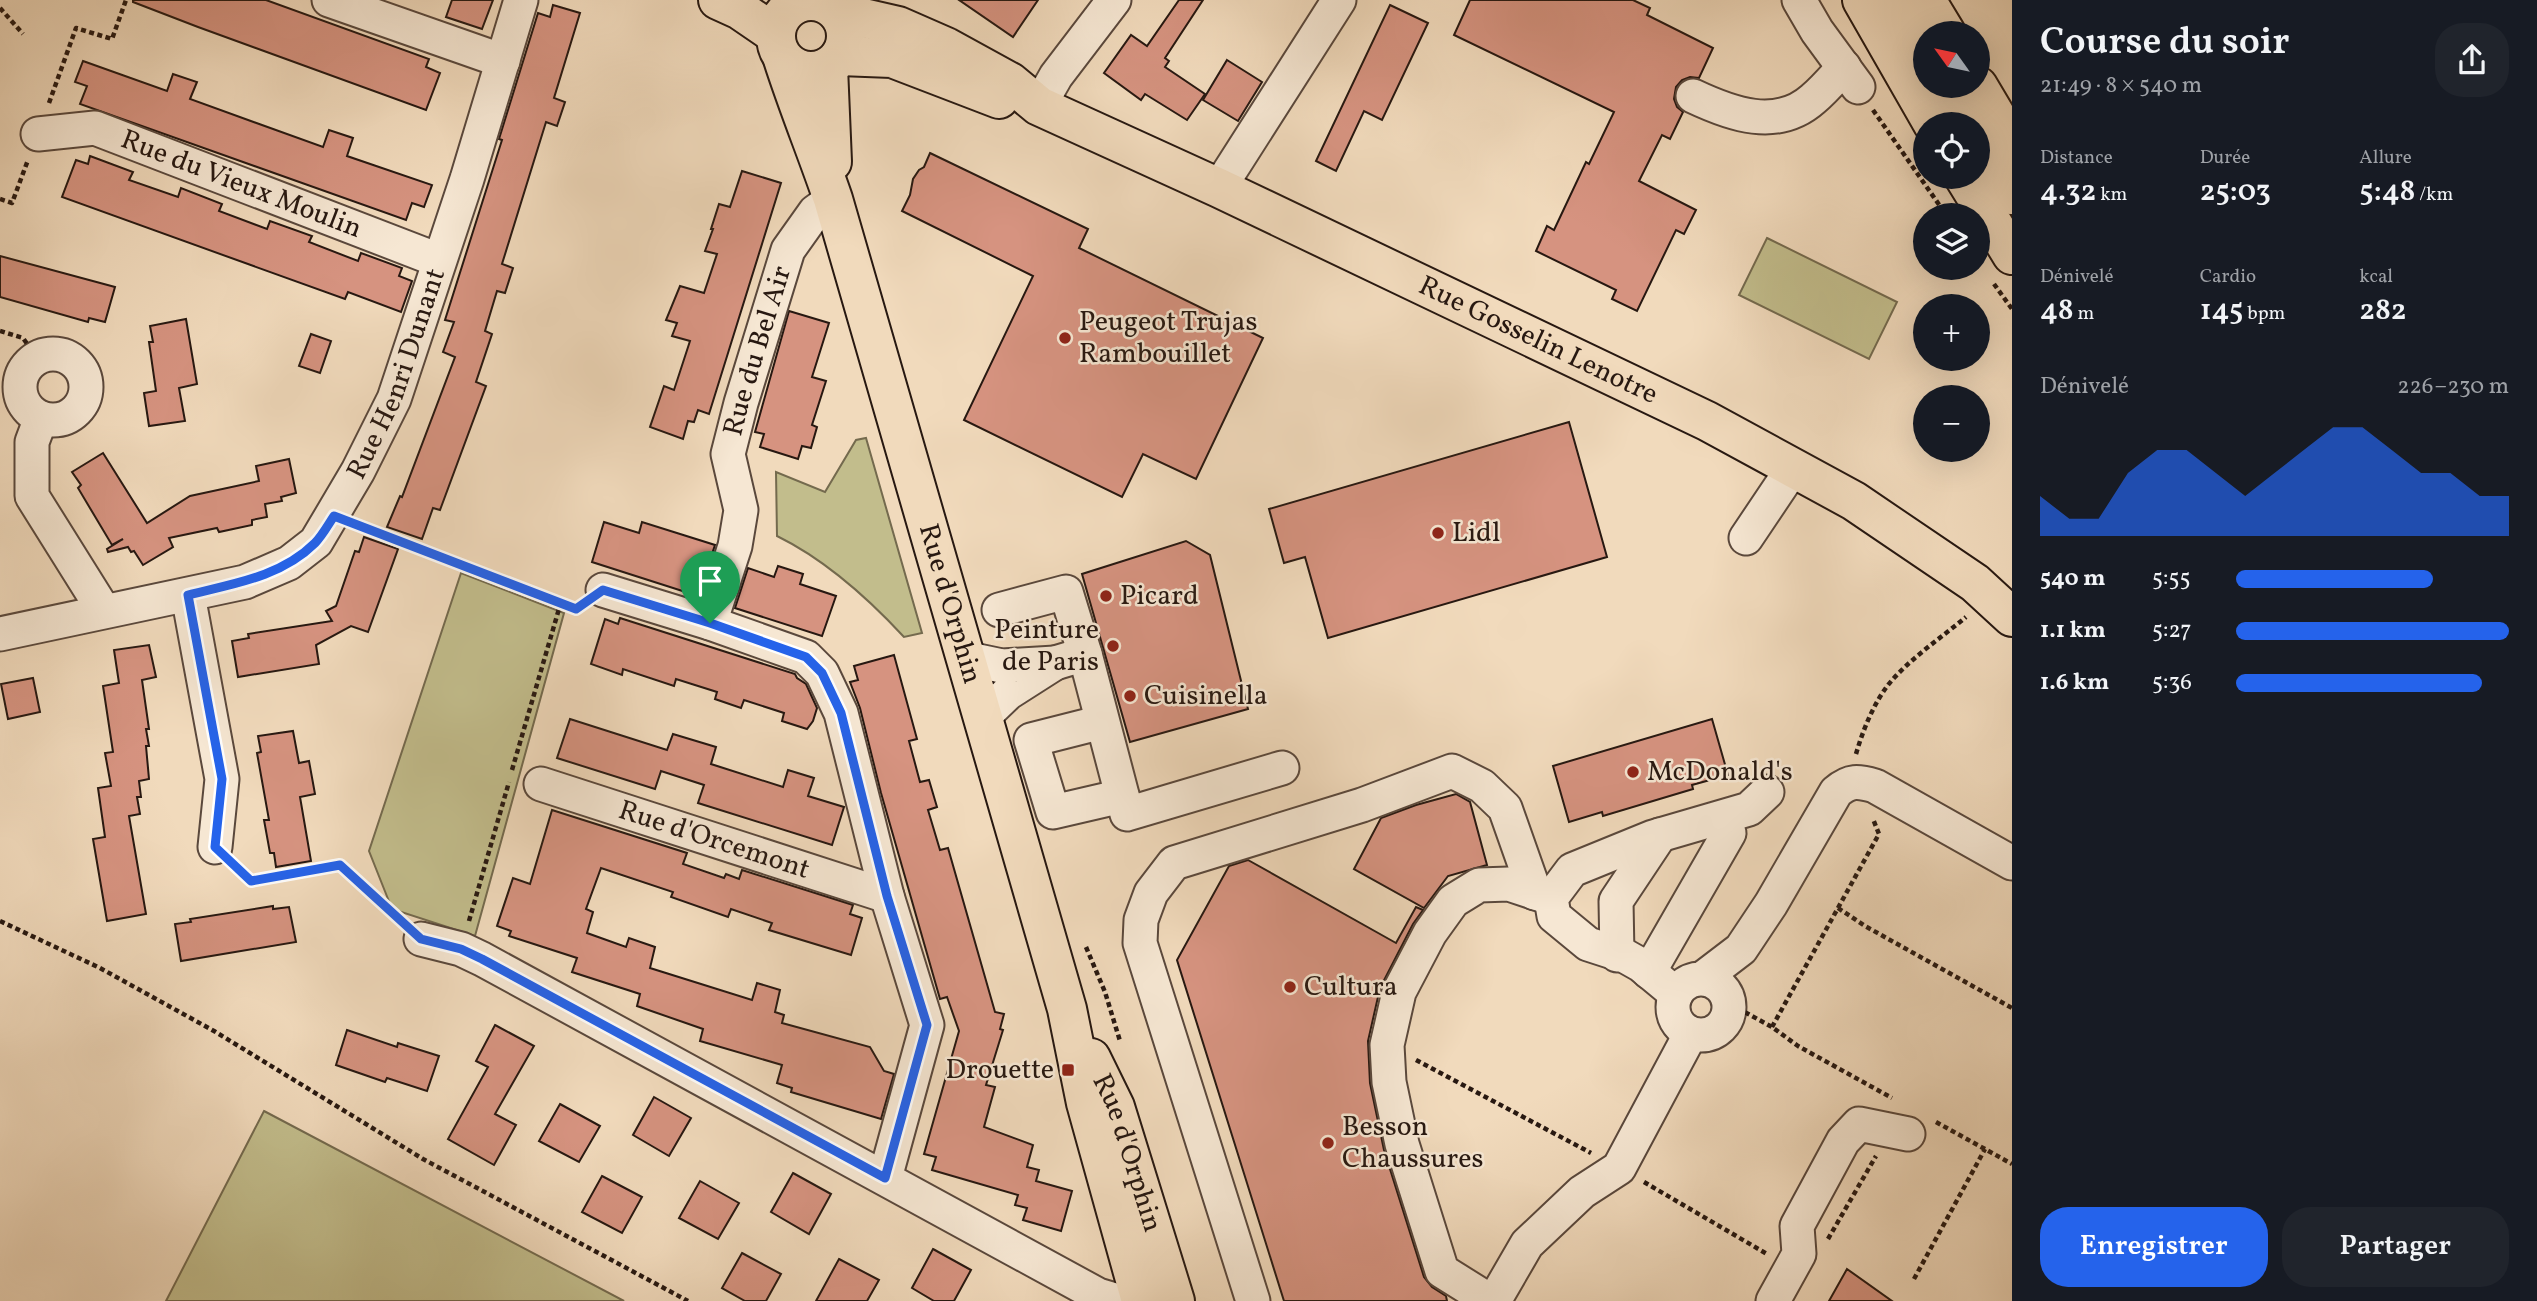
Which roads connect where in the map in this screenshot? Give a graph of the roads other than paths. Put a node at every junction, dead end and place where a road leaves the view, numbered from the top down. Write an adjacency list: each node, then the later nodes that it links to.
1 (329, 0): 15 (street)
2 (521, 0): 15 (street, Rue Henri Dunant)
3 (718, 0): 14 (main road)
4 (1114, 0): 19 (street)
5 (1339, 0): 24 (street)
6 (1799, 0): 17 (street)
7 (1862, 0): 20 (main road)
8 (1892, 0): 13 (main road)
9 (1926, 0): 12 (main road)
10 (798, 1): 11 (main road); 14 (main road)
11 (837, 12): 16 (main road); 19 (main road, Rue Gosselin Lenotre)
12 (1939, 21)
13 (1913, 34)
14 (779, 46): 16 (main road); 27 (main road, Rue d'Orphin)
15 (503, 61): 29 (street, Rue Henri Dunant)
16 (834, 62): 19 (main road, Rue Gosselin Lenotre); 27 (main road, Rue d'Orphin)
17 (1693, 96)
18 (1985, 98): 22 (main road)
19 (1039, 106): 24 (main road, Rue Gosselin Lenotre)
20 (1926, 112)
21 (38, 134): 29 (street, Rue du Vieux Moulin)
22 (2012, 143)
23 (1990, 159): 26 (main road)
24 (1219, 188): 31 (main road, Rue Gosselin Lenotre)
25 (1971, 189): 28 (main road)
26 (2012, 195)
27 (833, 199): 38 (street, Rue du Bel Air); 40 (main road, Rue d'Orphin)
28 (2012, 255)
29 (438, 260): 34 (street, Rue Henri Dunant)
30 (41, 418): 30 (street); 36 (street)
31 (1793, 468): 32 (street); 37 (main road, Rue Gosselin Lenotre)
32 (1746, 538)
33 (603, 590): 38 (street)
34 (188, 595): 36 (street, Rue Henri Dunant); 50 (street)
35 (999, 610): 41 (street)
36 (104, 611): 39 (street, Rue Henri Dunant)
37 (2012, 617)
38 (710, 623): 52 (street)
39 (0, 634)
40 (964, 658): 41 (street); 42 (main road, Rue d'Orphin)
41 (1070, 659): 42 (street); 43 (street)
42 (983, 717): 57 (main road, Rue d'Orphin)
43 (1102, 722): 47 (street); 47 (street)
44 (1282, 768): 47 (street)
45 (541, 784): 52 (street, Rue d'Orcemont)
46 (1767, 792): 48 (street)
47 (1122, 796)
48 (1723, 818): 49 (street); 55 (street)
49 (1660, 835): 53 (street); 55 (street)
50 (215, 847)
51 (2012, 863): 56 (street)
52 (887, 896): 60 (street)
53 (1543, 896): 55 (street); 64 (street); 65 (street)
54 (421, 939): 60 (street)
55 (1630, 961): 56 (street)
56 (1689, 986): 58 (street); 58 (street)
57 (1067, 1009): 62 (main road, Rue d'Orphin); 63 (main road, Rue d'Orphin)
58 (1690, 1035): 65 (street)
59 (1909, 1127): 66 (street)
60 (885, 1178): 61 (street)
61 (1118, 1301)
62 (1141, 1301)
63 (1175, 1301)
64 (1253, 1301)
65 (1492, 1301)
66 (1773, 1301)

